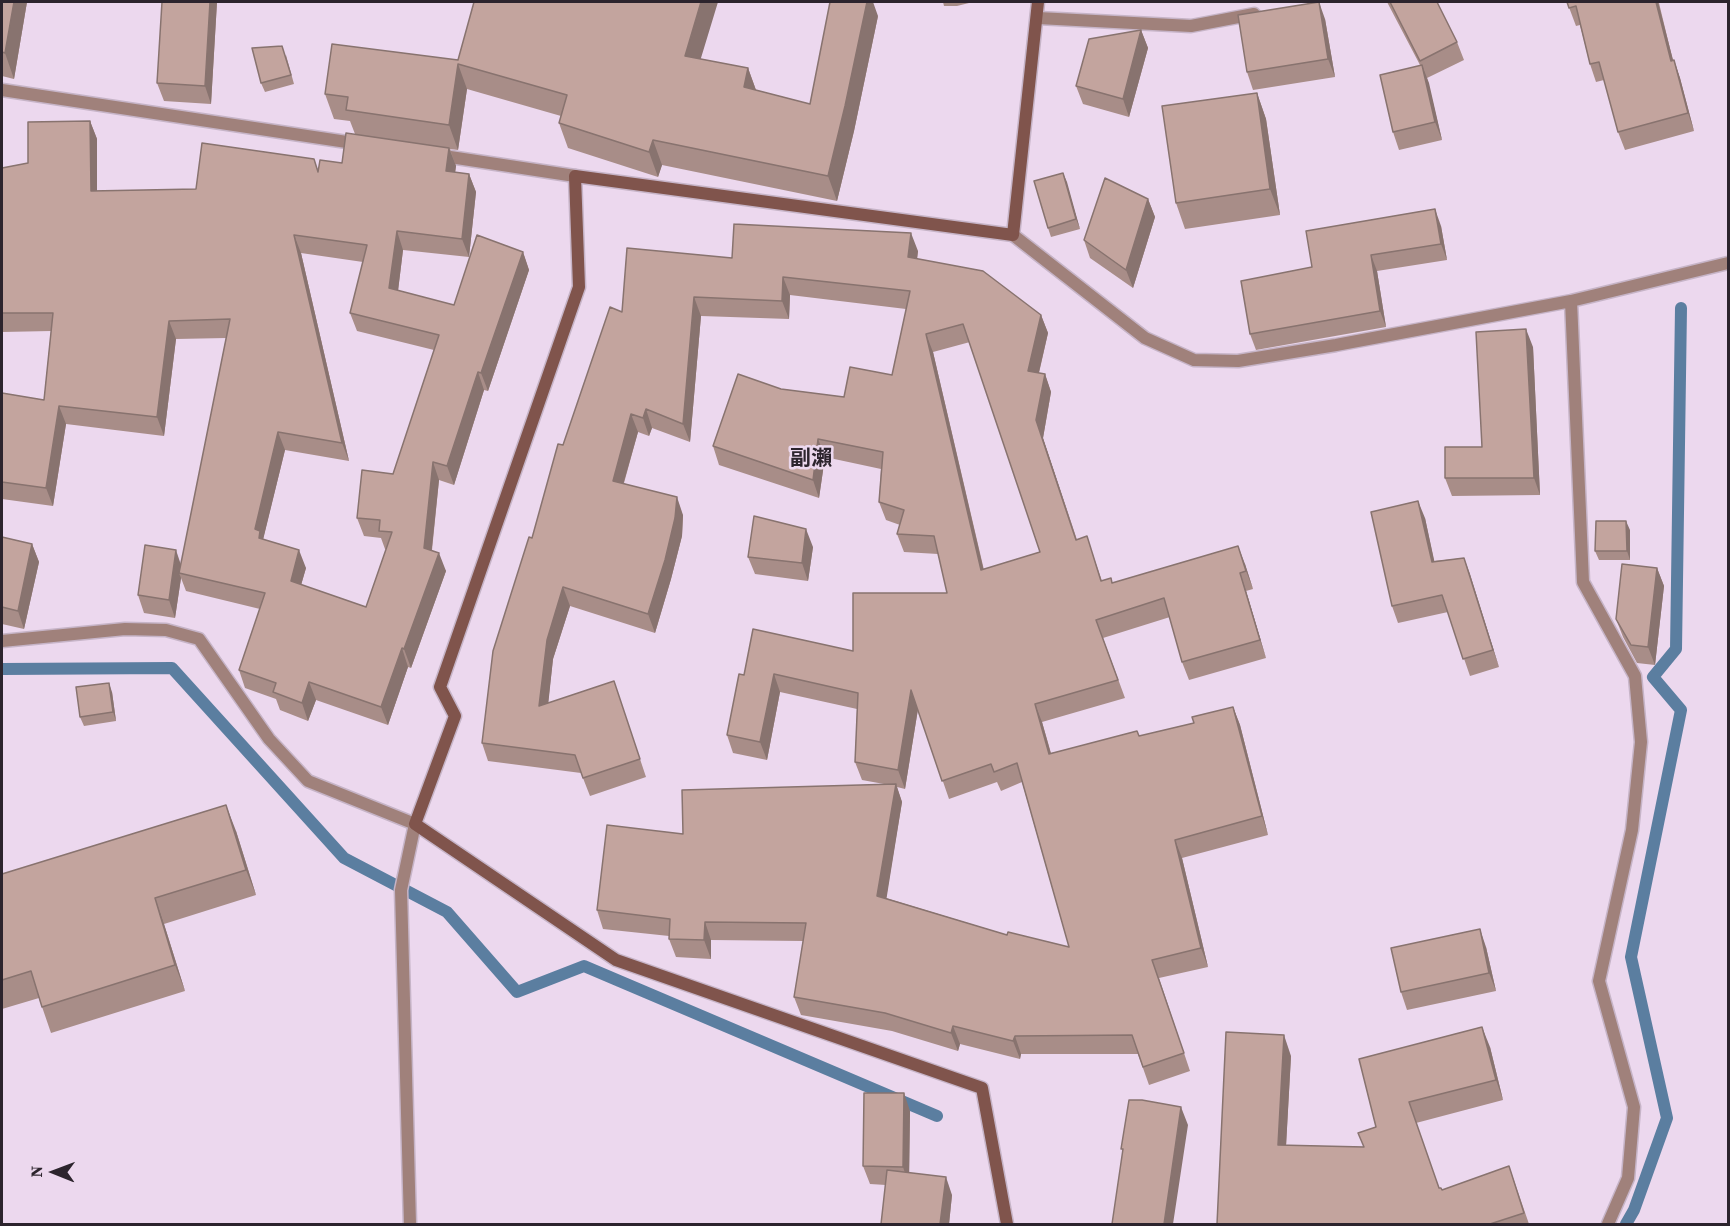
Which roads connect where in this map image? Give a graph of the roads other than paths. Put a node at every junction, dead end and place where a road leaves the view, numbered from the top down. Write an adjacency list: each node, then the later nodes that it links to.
1 (1038, 2): 3 (street)
2 (1262, 13): 3 (street)
3 (1038, 18): 8 (street)
4 (2, 90): 5 (street)
5 (374, 146)
6 (421, 153): 7 (street)
7 (575, 176): 8 (street); 12 (street)
8 (1013, 235): 10 (street)
9 (1728, 263): 10 (street)
10 (1571, 301): 15 (street)
11 (2, 641): 12 (street)
12 (415, 824): 13 (street); 14 (street)
13 (1008, 1222)
14 (410, 1224)
15 (1608, 1224)

